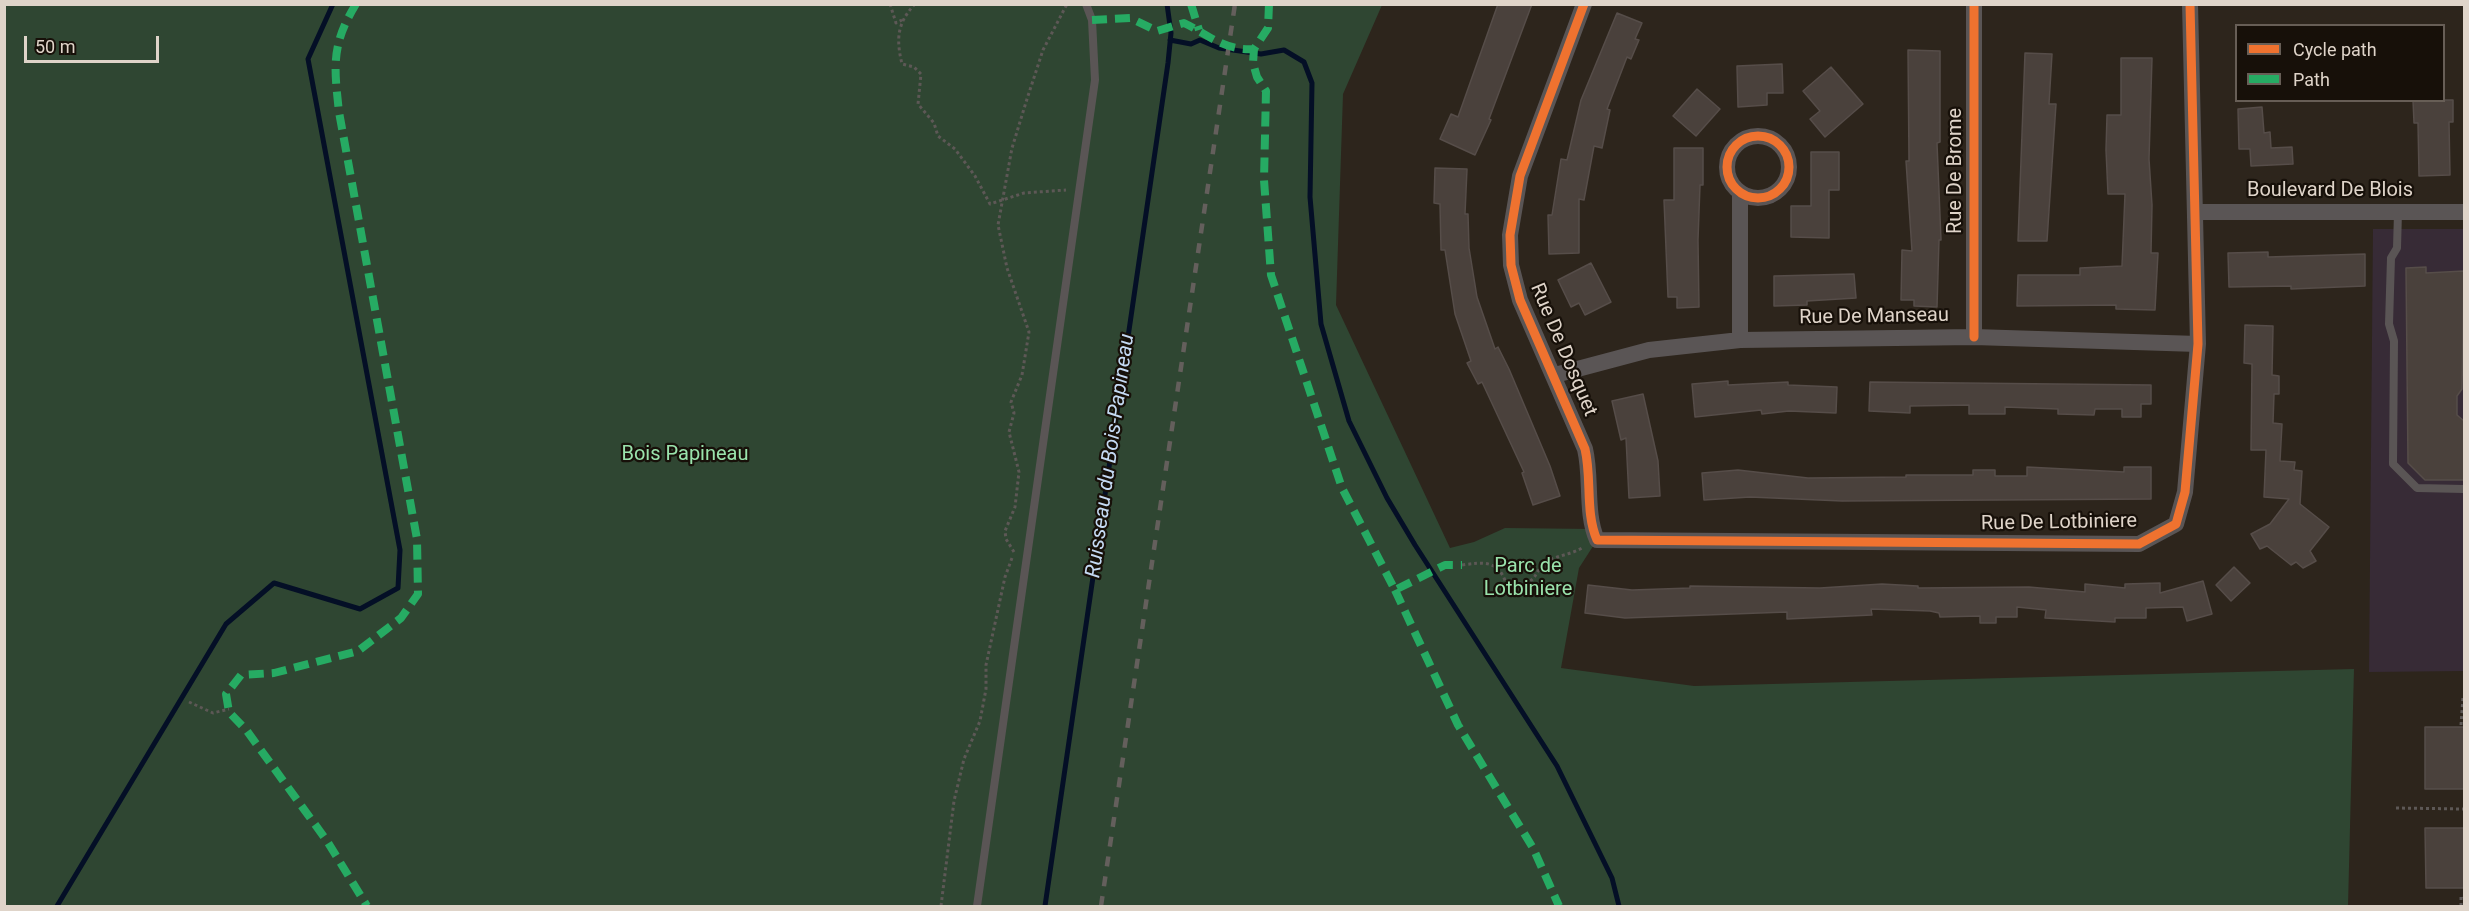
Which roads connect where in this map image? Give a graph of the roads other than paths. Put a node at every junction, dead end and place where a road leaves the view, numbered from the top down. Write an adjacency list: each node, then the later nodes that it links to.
1 (1086, 4): 15 (lane)
2 (1584, 4): 12 (street, Rue De Dosquet)
3 (1974, 4): 9 (street, Rue De Brome)
4 (2190, 4): 6 (street, Rue De Lotbiniere)
5 (1740, 192): 10 (street)
6 (2196, 212): 7 (street, Boulevard De Blois); 11 (street, Rue De Lotbiniere)
7 (2398, 212): 8 (street, Boulevard De Blois); 13 (lane)
8 (2464, 212)
9 (1974, 337): 10 (street, Rue De Manseau); 11 (street, Rue De Manseau)
10 (1740, 340): 12 (street, Rue De Manseau)
11 (2198, 344): 14 (street, Rue De Lotbiniere)
12 (1555, 375): 14 (street, Rue De Dosquet)
13 (2464, 489)
14 (1596, 540)
15 (977, 906)

